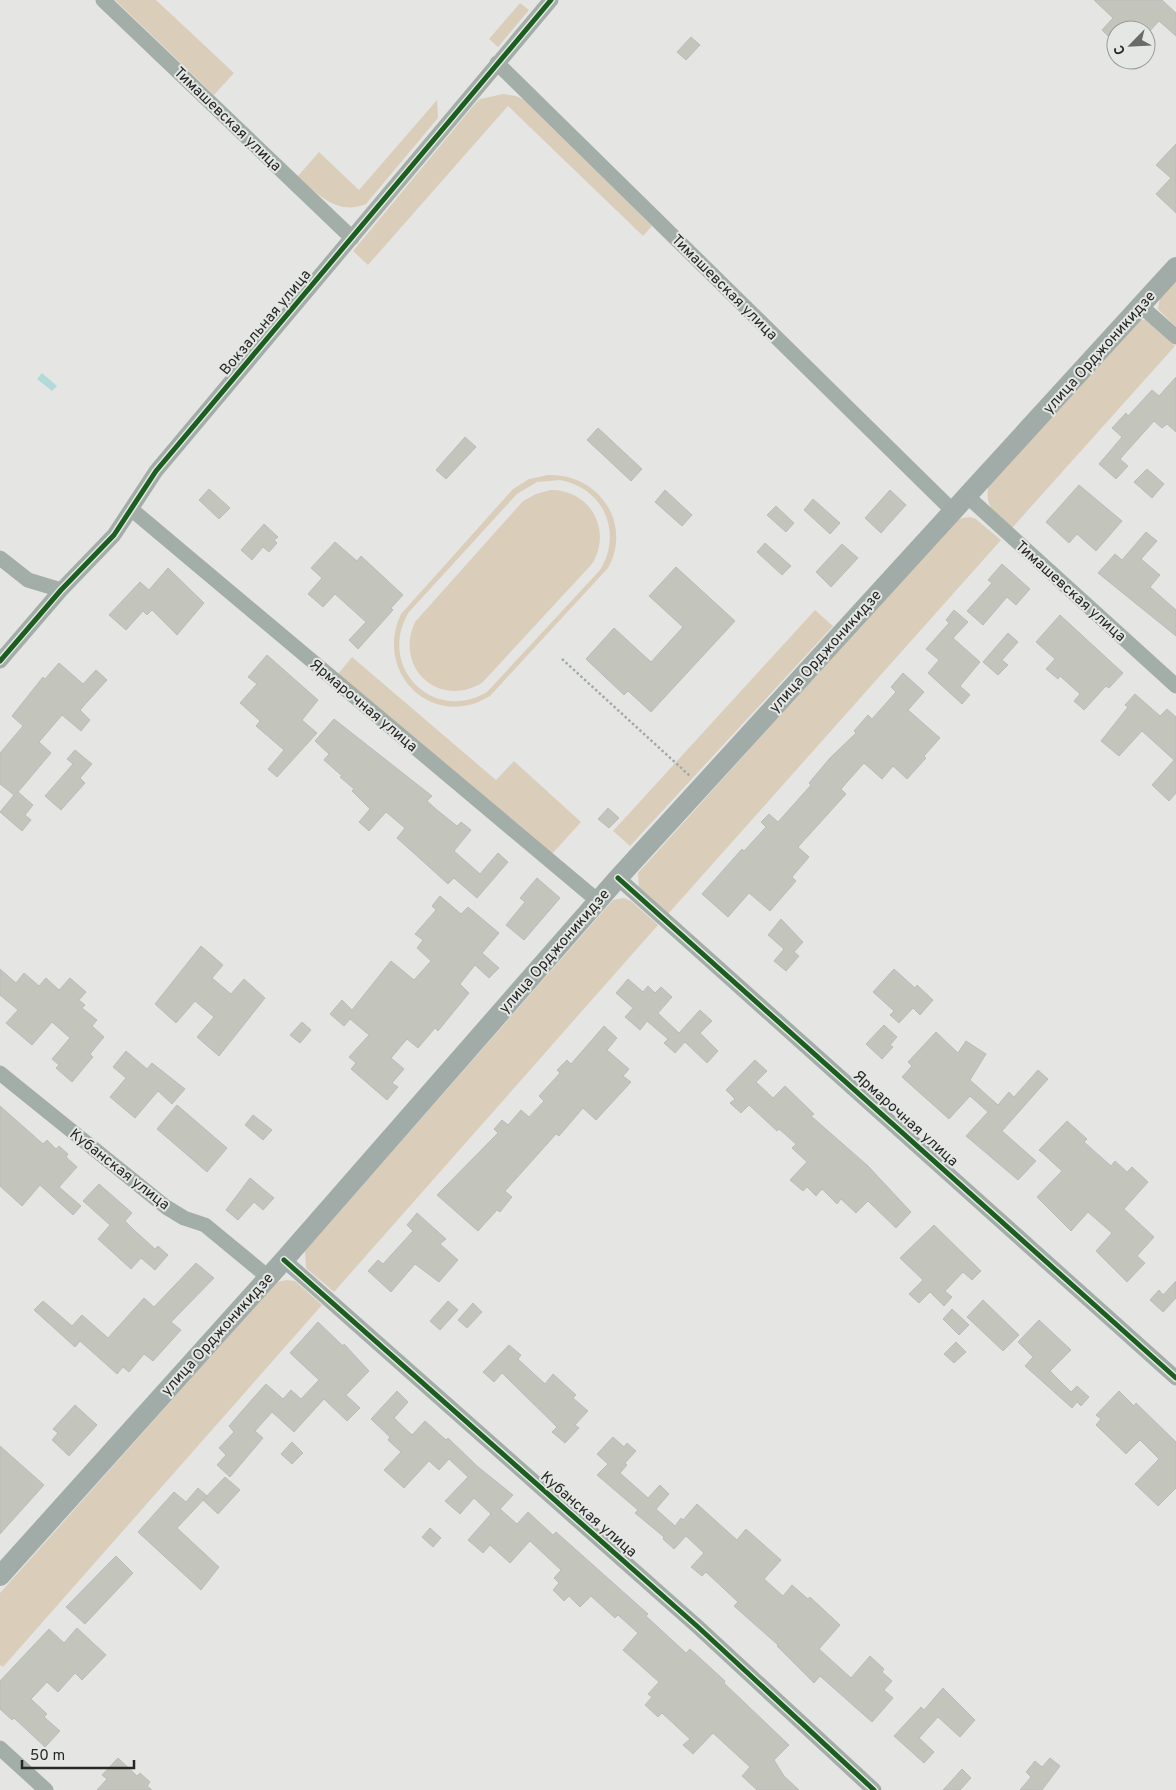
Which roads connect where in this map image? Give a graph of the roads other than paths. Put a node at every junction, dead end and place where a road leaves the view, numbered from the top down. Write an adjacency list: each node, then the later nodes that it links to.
1 (103, 0): 4 (street, Тимашевская улица)
2 (551, 0): 3 (street, Вокзальная улица)
3 (497, 63): 4 (street, Вокзальная улица); 10 (street, Тимашевская улица)
4 (352, 238): 9 (street, Вокзальная улица)
5 (1176, 266): 6 (main road, улица Орджоникидзе)
6 (1141, 306): 7 (street); 8 (main road, улица Орджоникидзе)
7 (1176, 337)
8 (967, 496): 10 (main road, улица Орджоникидзе); 14 (street, Тимашевская улица)
9 (131, 509): 12 (street, Вокзальная улица); 16 (street, Ярмарочная улица)
10 (953, 511): 15 (main road, улица Орджоникидзе)
11 (0, 558): 12 (street)
12 (61, 590): 13 (street, Вокзальная улица)
13 (0, 661)
14 (1176, 686)
15 (618, 878): 16 (main road, улица Орджоникидзе); 20 (street, Ярмарочная улица)
16 (598, 901): 18 (main road, улица Орджоникидзе)
17 (0, 1073): 19 (street, Кубанская улица)
18 (284, 1260): 19 (main road, улица Орджоникидзе); 24 (street, Кубанская улица)
19 (268, 1277): 21 (main road, улица Орджоникидзе)
20 (1176, 1378)
21 (0, 1576)
22 (0, 1748): 23 (street)
23 (46, 1790)
24 (874, 1790)

